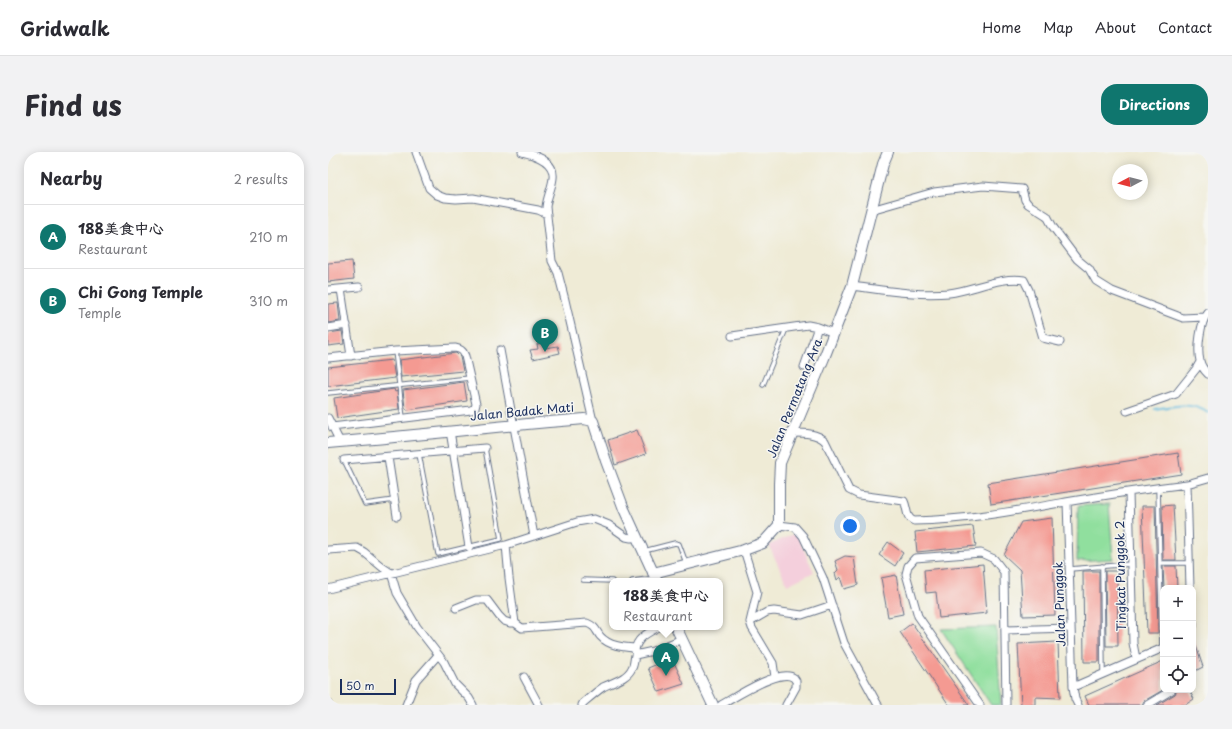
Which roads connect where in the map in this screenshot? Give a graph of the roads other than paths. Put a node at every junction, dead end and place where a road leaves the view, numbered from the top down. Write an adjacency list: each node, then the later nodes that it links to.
1 (416, 152): 5 (street)
2 (522, 152): 5 (street)
3 (888, 152): 4 (main road, Jalan Permatang Ara)
4 (871, 210): 6 (main road, Jalan Permatang Ara); 10 (street)
5 (547, 214): 32 (street)
6 (852, 286): 15 (main road, Jalan Permatang Ara); 17 (street)
7 (359, 287): 8 (street)
8 (341, 289): 9 (street); 11 (street)
9 (328, 290)
10 (1206, 315): 22 (street)
11 (347, 325): 13 (street); 20 (street)
12 (818, 327): 14 (street); 15 (street); 23 (street)
13 (328, 328)
14 (786, 328): 16 (street); 26 (lane)
15 (834, 333): 36 (main road, Jalan Permatang Ara)
16 (732, 336)
17 (1060, 342)
18 (500, 350): 33 (street)
19 (395, 351): 20 (street); 25 (street); 27 (lane)
20 (351, 356): 21 (street)
21 (328, 358)
22 (1200, 362): 24 (street); 29 (street)
23 (804, 366)
24 (1208, 374)
25 (470, 378): 27 (lane); 31 (street)
26 (763, 385)
27 (399, 386): 28 (lane); 31 (lane)
28 (328, 393)
29 (1127, 412)
30 (328, 418): 34 (street)
31 (403, 418): 34 (street)
32 (593, 421): 33 (main road, Jalan Badak Mati); 53 (main road)
33 (514, 425): 35 (main road, Jalan Badak Mati); 52 (street)
34 (332, 427): 37 (street)
35 (450, 431): 37 (main road, Jalan Badak Mati); 40 (street)
36 (793, 433): 49 (street); 51 (main road, Jalan Permatang Ara)
37 (340, 442): 38 (main road, Jalan Badak Mati)
38 (328, 443)
39 (485, 448): 40 (street); 55 (lane)
40 (453, 451): 41 (street); 55 (street)
41 (419, 454): 42 (street); 55 (lane)
42 (388, 457): 43 (street); 48 (street)
43 (344, 460): 48 (lane)
44 (1208, 478): 45 (street)
45 (1187, 484): 46 (street); 60 (street)
46 (1158, 488): 47 (street); 59 (lane)
47 (1129, 492): 49 (street); 62 (street, Tingkat Punggok 2)
48 (394, 500): 50 (street)
49 (1067, 502): 64 (street, Jalan Punggok)
50 (396, 516)
51 (779, 525): 57 (main road); 71 (street)
52 (534, 536): 53 (street); 54 (street)
53 (637, 537): 58 (main road)
54 (506, 545): 65 (street); 75 (street)
55 (469, 546)
56 (328, 550): 65 (street)
57 (744, 550): 61 (main road); 74 (street)
58 (643, 551): 61 (lane); 66 (main road)
59 (1160, 563): 60 (lane); 73 (lane)
60 (1189, 563): 69 (street)
61 (686, 564): 66 (main road)
62 (1131, 564): 63 (lane); 84 (street, Tingkat Punggok 2)
63 (1102, 566): 64 (lane); 85 (lane)
64 (1070, 569): 76 (street, Jalan Punggok)
65 (391, 573): 70 (street); 83 (street)
66 (655, 577)
67 (583, 580): 68 (lane)
68 (609, 581)
69 (1190, 585)
70 (328, 589)
71 (832, 605): 74 (street); 97 (street)
72 (456, 608): 75 (street)
73 (1161, 621)
74 (750, 622): 87 (street)
75 (515, 623): 82 (street)
76 (1070, 628): 79 (street); 88 (street, Jalan Punggok)
77 (652, 630): 82 (street)
78 (678, 630): 80 (main road)
79 (1006, 630): 98 (street); 99 (street)
80 (682, 639): 82 (street); 94 (main road)
81 (1160, 649): 84 (street)
82 (635, 652): 93 (street)
83 (438, 655): 90 (street); 91 (street)
84 (1136, 659): 85 (street)
85 (1103, 674): 88 (street)
86 (524, 677): 92 (street)
87 (775, 677): 95 (street); 96 (street)
88 (1073, 687): 100 (street, Jalan Punggok)
89 (1167, 693): 101 (street)
90 (406, 705)
91 (474, 705)
92 (539, 705)
93 (582, 705)
94 (713, 705)
95 (721, 705)
96 (786, 705)
97 (878, 705)
98 (980, 705)
99 (1006, 705)
100 (1078, 705)
101 (1147, 705)

